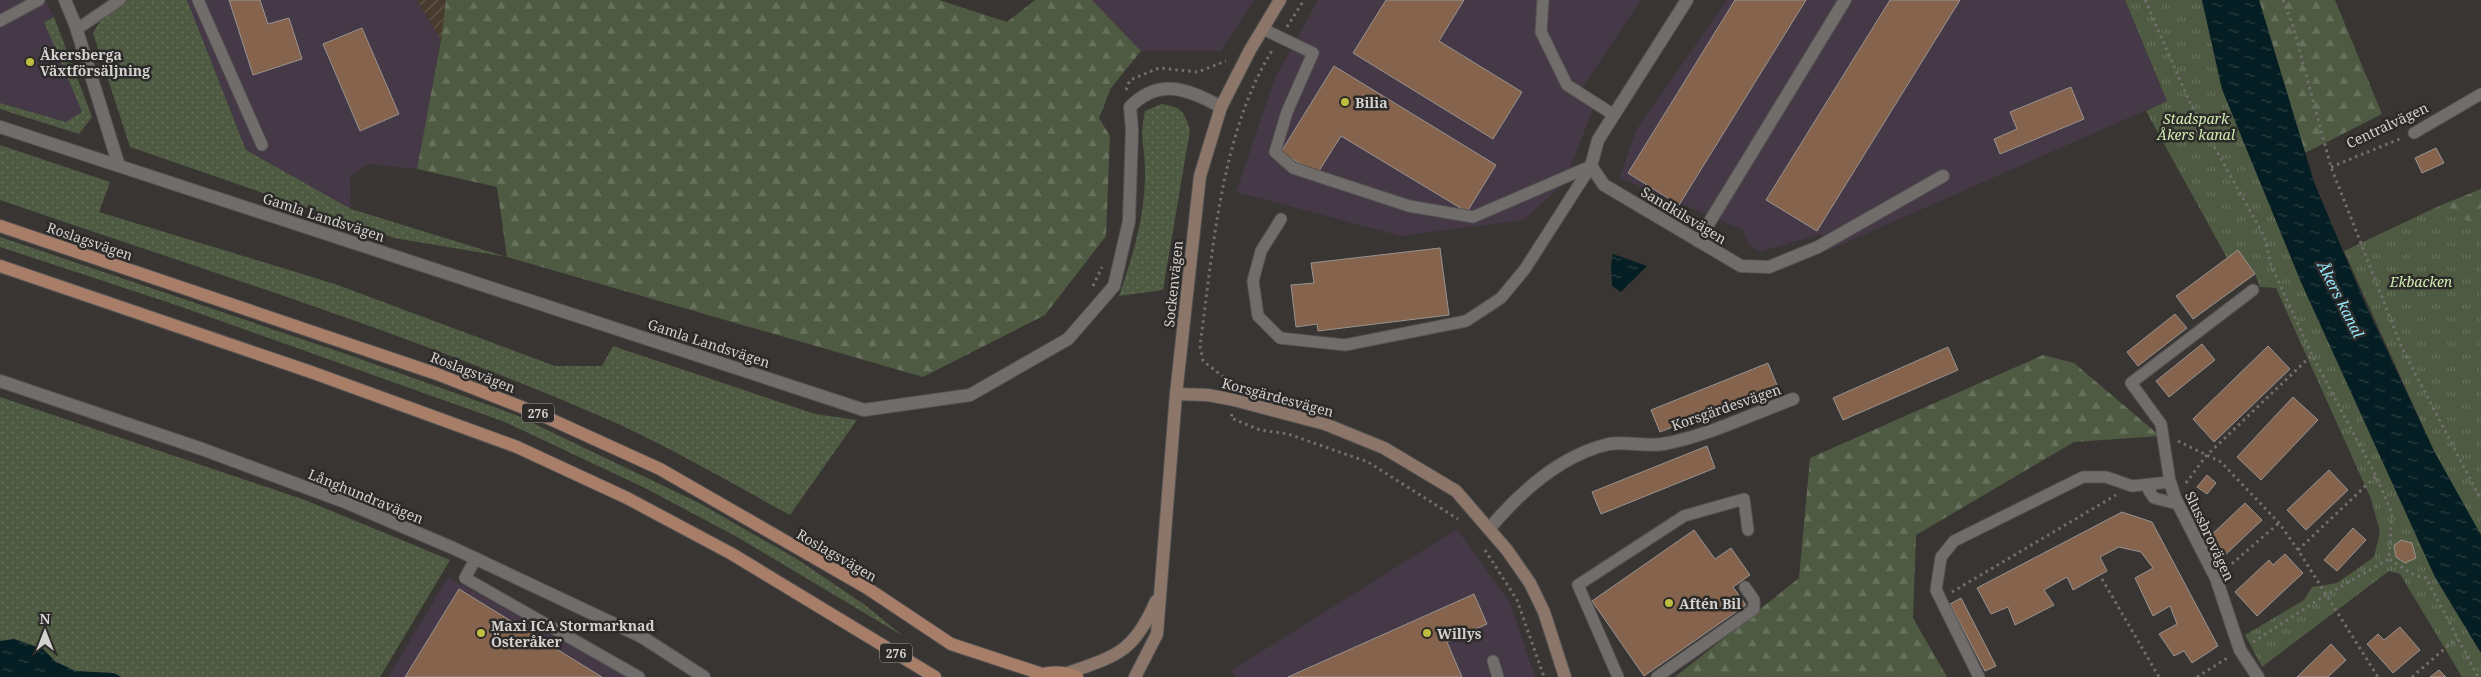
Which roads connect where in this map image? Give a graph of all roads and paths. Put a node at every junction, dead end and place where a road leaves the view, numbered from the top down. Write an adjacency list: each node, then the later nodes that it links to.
1 (39, 0): 12 (lane)
2 (65, 0): 13 (street)
3 (120, 0): 13 (lane)
4 (198, 0): 23 (lane)
5 (1280, 0): 14 (street, Sockenvägen)
6 (1304, 0): 15 (path)
7 (1544, 0): 20 (lane)
8 (1687, 0): 20 (street)
9 (1845, 0): 30 (street)
10 (2145, 0): 35 (path)
11 (2283, 0): 26 (path)
12 (0, 21)
13 (77, 29): 24 (street)
14 (1263, 29): 15 (lane); 19 (street, Sockenvägen)
15 (1280, 38): 25 (lane); 39 (path)
16 (1198, 72): 18 (path)
17 (2481, 94): 22 (lane, Centralvägen)
18 (1124, 98)
19 (1221, 107): 24 (street, Gamla Landsvägen); 37 (street, Sockenvägen)
20 (1614, 115): 25 (street)
21 (0, 128): 24 (street, Gamla Landsvägen)
22 (2414, 133): 26 (path, Centralvägen)
23 (262, 145)
24 (119, 166)
25 (1591, 166): 28 (lane); 30 (street, Sandkilsvägen)
26 (2331, 167): 46 (path)
27 (1944, 176): 30 (street, Sandkilsvägen)
28 (1281, 219)
29 (0, 226): 65 (main road, Roslagsvägen / 276)
30 (1698, 241)
31 (1104, 262): 33 (path)
32 (0, 266): 69 (main road, 276)
33 (1092, 287)
34 (2253, 290): 40 (lane, Slussbrovägen)
35 (2312, 355): 41 (path); 42 (path)
36 (0, 381): 54 (street, Långhundravägen)
37 (1176, 394): 39 (street, Korsgärdesvägen); 59 (street, Sockenvägen)
38 (1793, 399): 50 (street, Korsgärdesvägen)
39 (1234, 400): 49 (path); 50 (street, Korsgärdesvägen)
40 (2163, 435): 41 (path); 43 (lane, Slussbrovägen)
41 (2206, 456): 47 (path); 48 (path)
42 (2376, 476): 53 (path); 55 (path)
43 (2170, 482): 44 (lane); 47 (street, Slussbrovägen)
44 (2153, 484): 45 (lane); 47 (lane)
45 (2132, 486): 61 (path); 61 (lane)
46 (2481, 500)
47 (2176, 501): 56 (street, Slussbrovägen)
48 (2279, 522): 53 (path); 56 (path)
49 (1461, 523)
50 (1489, 528): 73 (street, Korsgärdesvägen)
51 (1748, 530): 74 (lane)
52 (1483, 547): 72 (path)
53 (2298, 550): 60 (path)
54 (476, 558): 67 (lane); 68 (street, Långhundravägen)
55 (2389, 559): 60 (path); 62 (path)
56 (2216, 578): 63 (street, Slussbrovägen)
57 (2102, 579): 77 (path)
58 (1745, 587): 75 (lane)
59 (1161, 590): 66 (street, Sockenvägen); 70 (street, Sockenvägen)
60 (2326, 595): 63 (path); 80 (path)
61 (1940, 599): 76 (lane)
62 (2457, 638): 81 (path); 82 (path)
63 (2240, 650): 78 (path); 79 (street, Slussbrovägen)
64 (1493, 661): 71 (lane)
65 (1038, 675): 66 (main road)
66 (1072, 675)
67 (639, 677)
68 (704, 677)
69 (935, 677)
70 (1135, 677)
71 (1498, 677)
72 (1544, 677)
73 (1565, 677)
74 (1618, 677)
75 (1658, 677)
76 (1979, 677)
77 (2159, 677)
78 (2197, 677)
79 (2258, 677)
80 (2378, 677)
81 (2412, 677)
82 (2478, 677)

